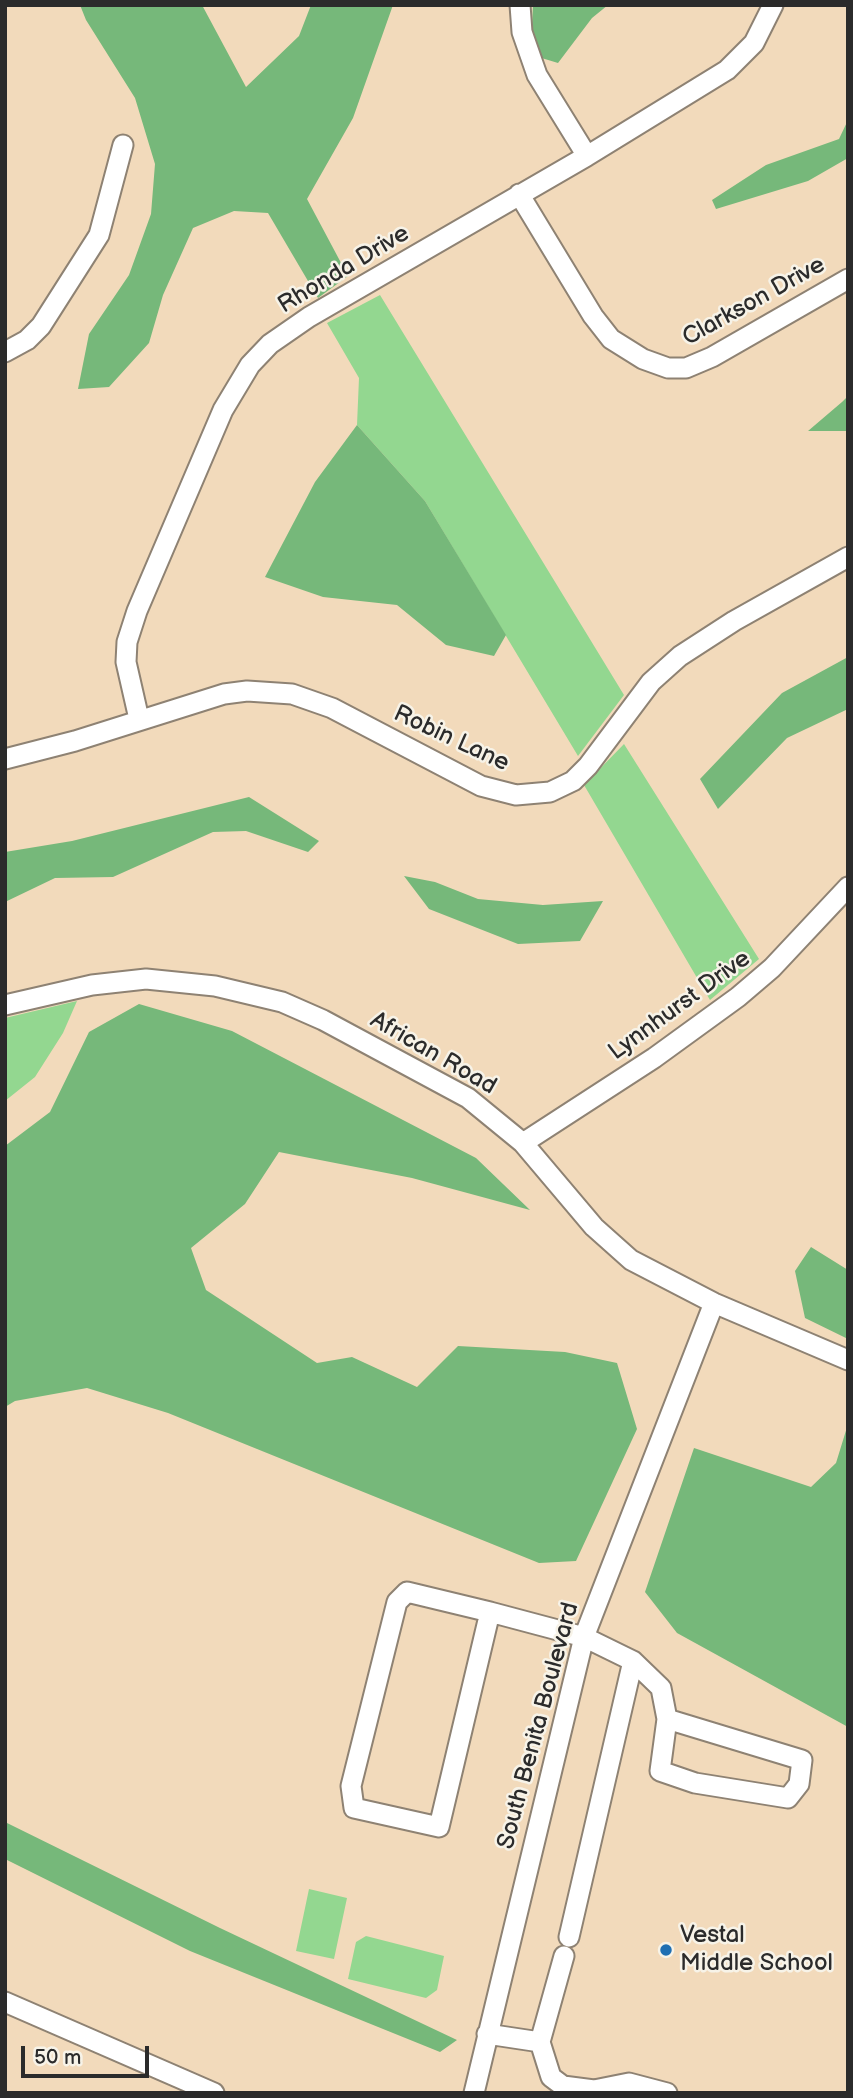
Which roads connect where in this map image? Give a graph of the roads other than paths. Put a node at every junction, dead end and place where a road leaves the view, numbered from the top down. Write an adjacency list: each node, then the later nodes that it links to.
1 (520, 5): 4 (street)
2 (773, 5): 4 (street, Rhonda Drive)
3 (122, 145): 7 (street)
4 (587, 156): 5 (street, Rhonda Drive)
5 (520, 194): 6 (street, Clarkson Drive); 9 (street, Rhonda Drive)
6 (848, 279)
7 (5, 352)
8 (848, 557): 9 (street, Robin Lane)
9 (139, 719): 10 (street, Robin Lane)
10 (5, 759)
11 (848, 887): 13 (street, Lynnhurst Drive)
12 (5, 1005): 13 (street, African Road)
13 (523, 1143): 14 (street, African Road)
14 (714, 1303): 15 (street, African Road); 17 (street, South Benita Boulevard)
15 (848, 1360)
16 (490, 1612): 16 (street); 17 (street)
17 (584, 1637): 18 (street); 23 (street, South Benita Boulevard)
18 (633, 1661): 19 (street); 20 (street)
19 (667, 1719): 19 (street)
20 (569, 1937)
21 (564, 1956): 24 (street)
22 (5, 2002): 25 (street)
23 (487, 2034): 24 (street); 26 (street, South Benita Boulevard)
24 (540, 2042): 27 (street)
25 (214, 2093)
26 (474, 2093)
27 (667, 2093)

